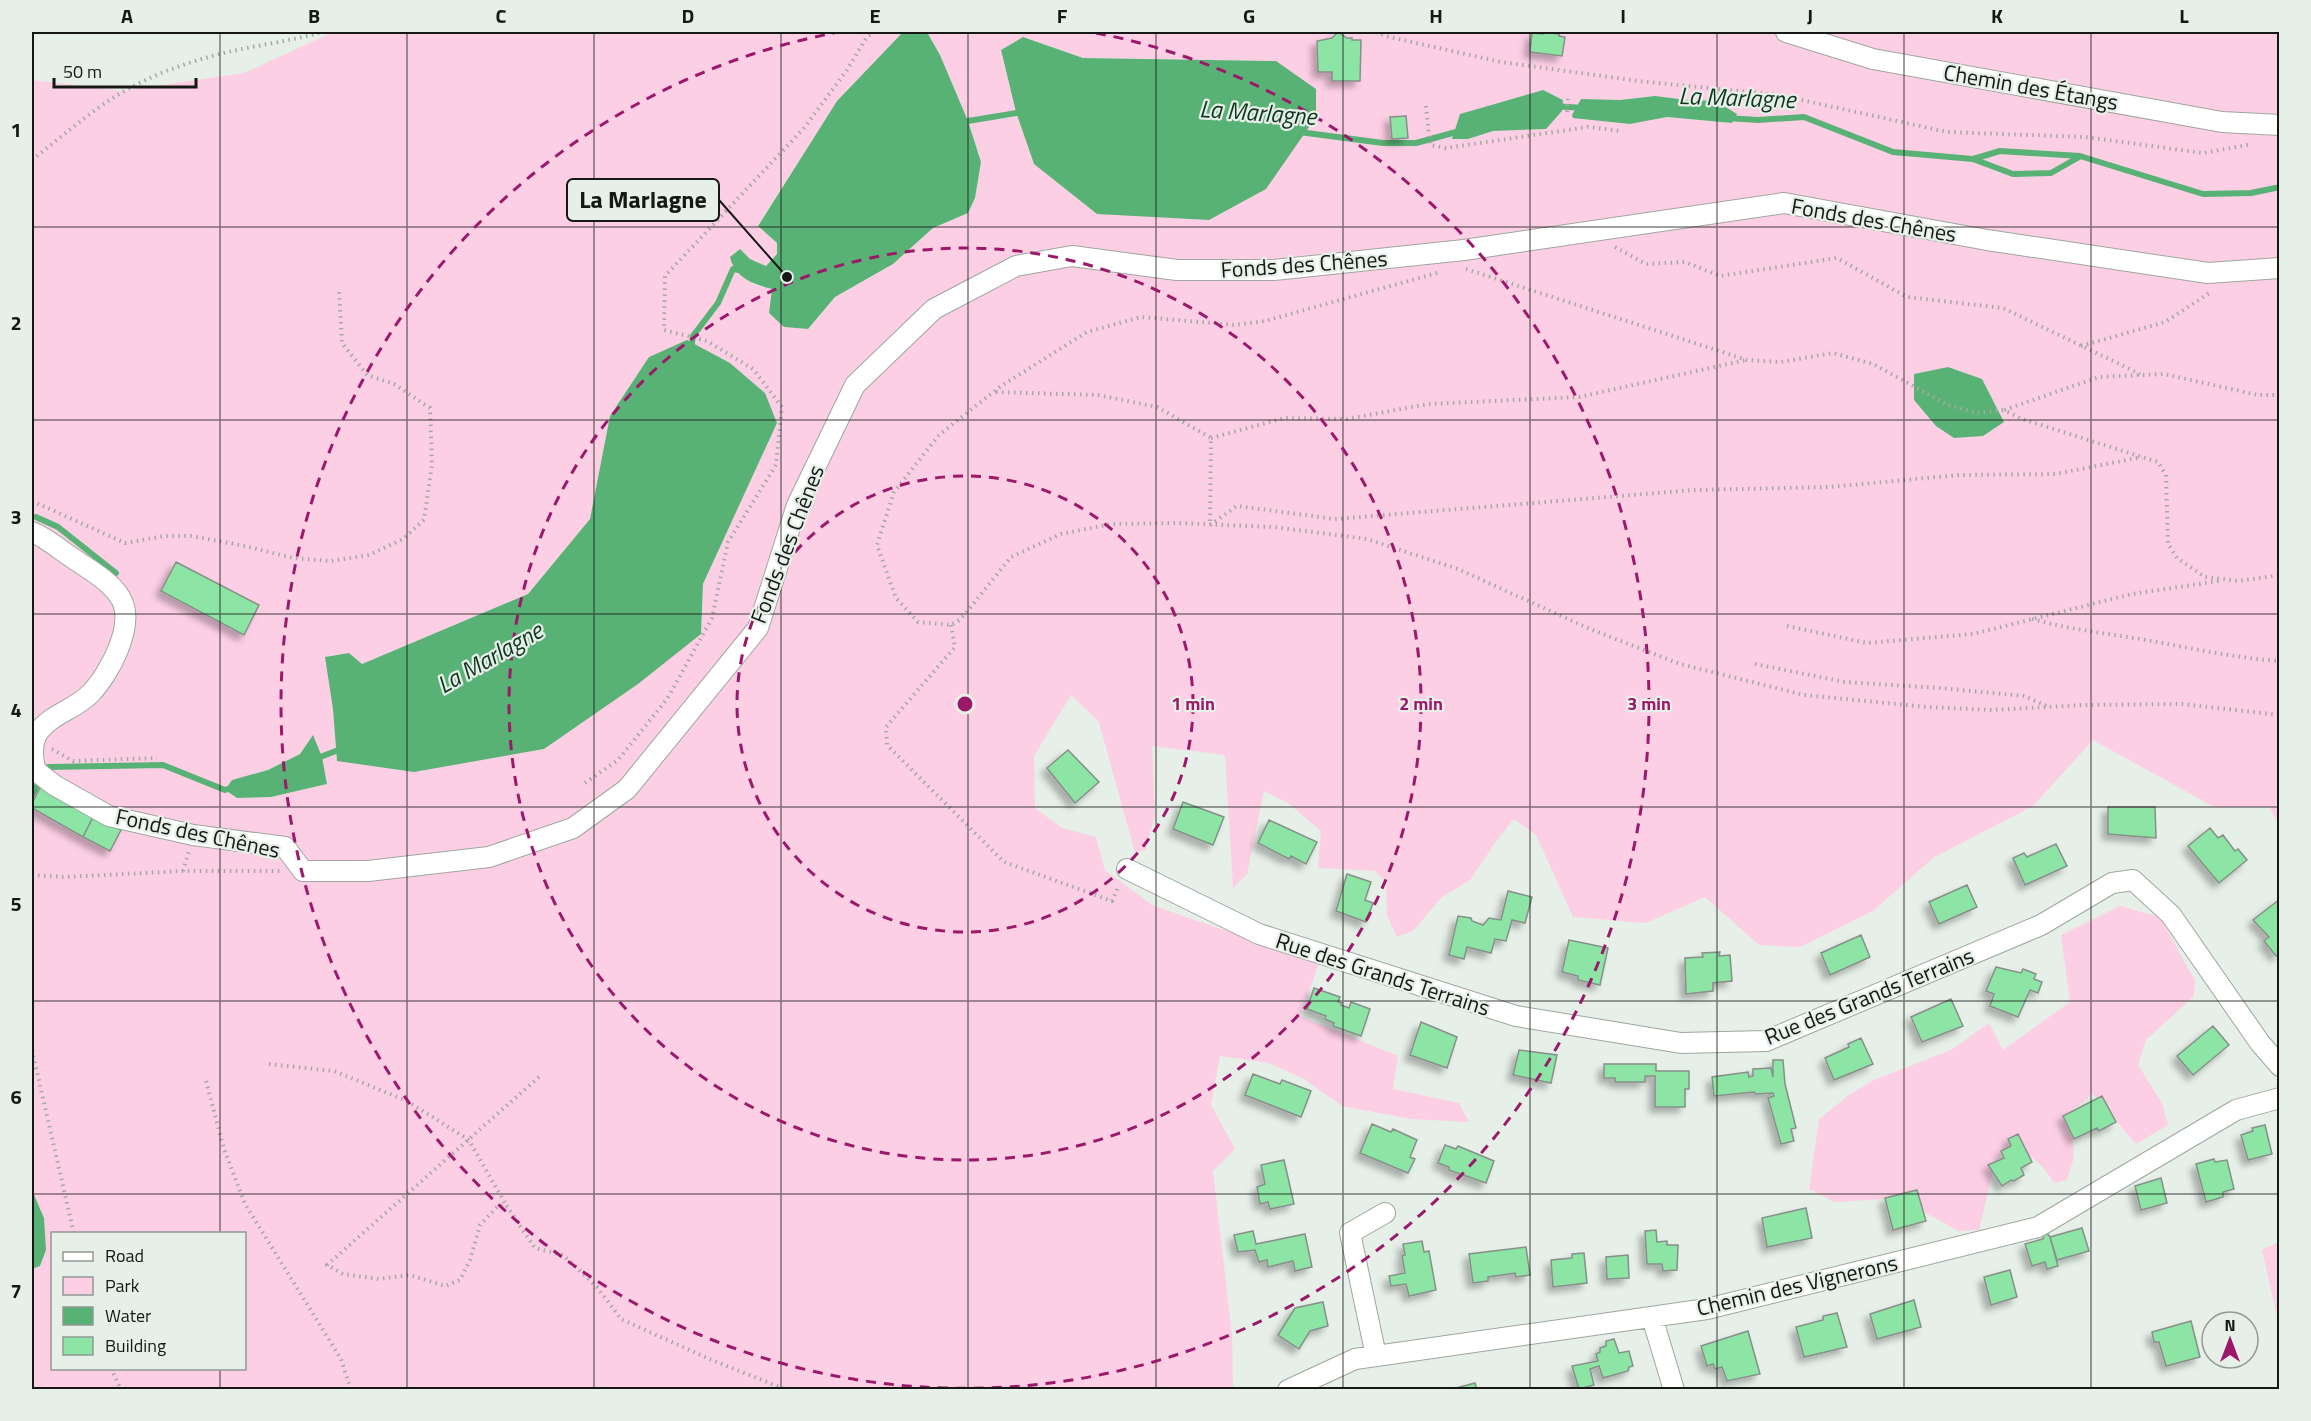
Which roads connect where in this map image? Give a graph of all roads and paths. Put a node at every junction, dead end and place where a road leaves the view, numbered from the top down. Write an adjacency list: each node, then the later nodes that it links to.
1 (321, 32): 11 (path)
2 (873, 32): 41 (path)
3 (1376, 32): 10 (path)
4 (1786, 32): 8 (street, Chemin des Étangs)
5 (1568, 99): 7 (path)
6 (1425, 106): 9 (path)
7 (1567, 112)
8 (2280, 125)
9 (1620, 131)
10 (2258, 143)
11 (32, 160)
12 (1588, 232): 13 (street, Fonds des Chênes); 14 (street, Fonds des Chênes); 17 (path)
13 (1462, 258): 18 (path); 20 (path); 43 (street, Fonds des Chênes)
14 (2280, 268)
15 (339, 288): 25 (path)
16 (2215, 290): 17 (path)
17 (2081, 346): 19 (path)
18 (1747, 360): 22 (path); 23 (path)
19 (2141, 375): 21 (path); 22 (path)
20 (994, 392): 23 (path); 31 (path)
21 (2280, 395)
22 (2004, 410): 24 (path)
23 (1210, 438): 26 (path)
24 (2142, 457): 26 (path); 29 (path)
25 (32, 501)
26 (1210, 525): 31 (path); 35 (path)
27 (32, 532): 37 (street)
28 (2280, 575): 29 (path)
29 (2226, 580): 30 (path)
30 (2031, 619): 32 (path); 33 (path)
31 (951, 625): 42 (path)
32 (1787, 626)
33 (2280, 661)
34 (1755, 664): 35 (path)
35 (2047, 707): 36 (path)
36 (2280, 715)
37 (36, 740): 39 (path); 43 (street, Fonds des Chênes)
38 (157, 758): 39 (path)
39 (73, 762): 40 (path)
40 (69, 770)
41 (585, 783)
42 (1127, 869): 47 (street, Rue des Grands Terrains)
43 (303, 871): 44 (path)
44 (32, 875)
45 (32, 1050): 54 (path)
46 (269, 1064): 51 (path)
47 (2280, 1066)
48 (539, 1077): 51 (path)
49 (206, 1081): 59 (path)
50 (2280, 1098): 55 (street, Chemin des Vignerons)
51 (469, 1140): 52 (path); 52 (path)
52 (507, 1205): 60 (path)
53 (1385, 1213): 56 (street)
54 (74, 1232)
55 (1652, 1317): 56 (street, Chemin des Vignerons); 62 (street)
56 (1376, 1356): 61 (street, Chemin des Vignerons)
57 (112, 1370): 58 (path)
58 (121, 1389)
59 (351, 1389)
60 (787, 1389)
61 (1288, 1389)
62 (1674, 1389)

